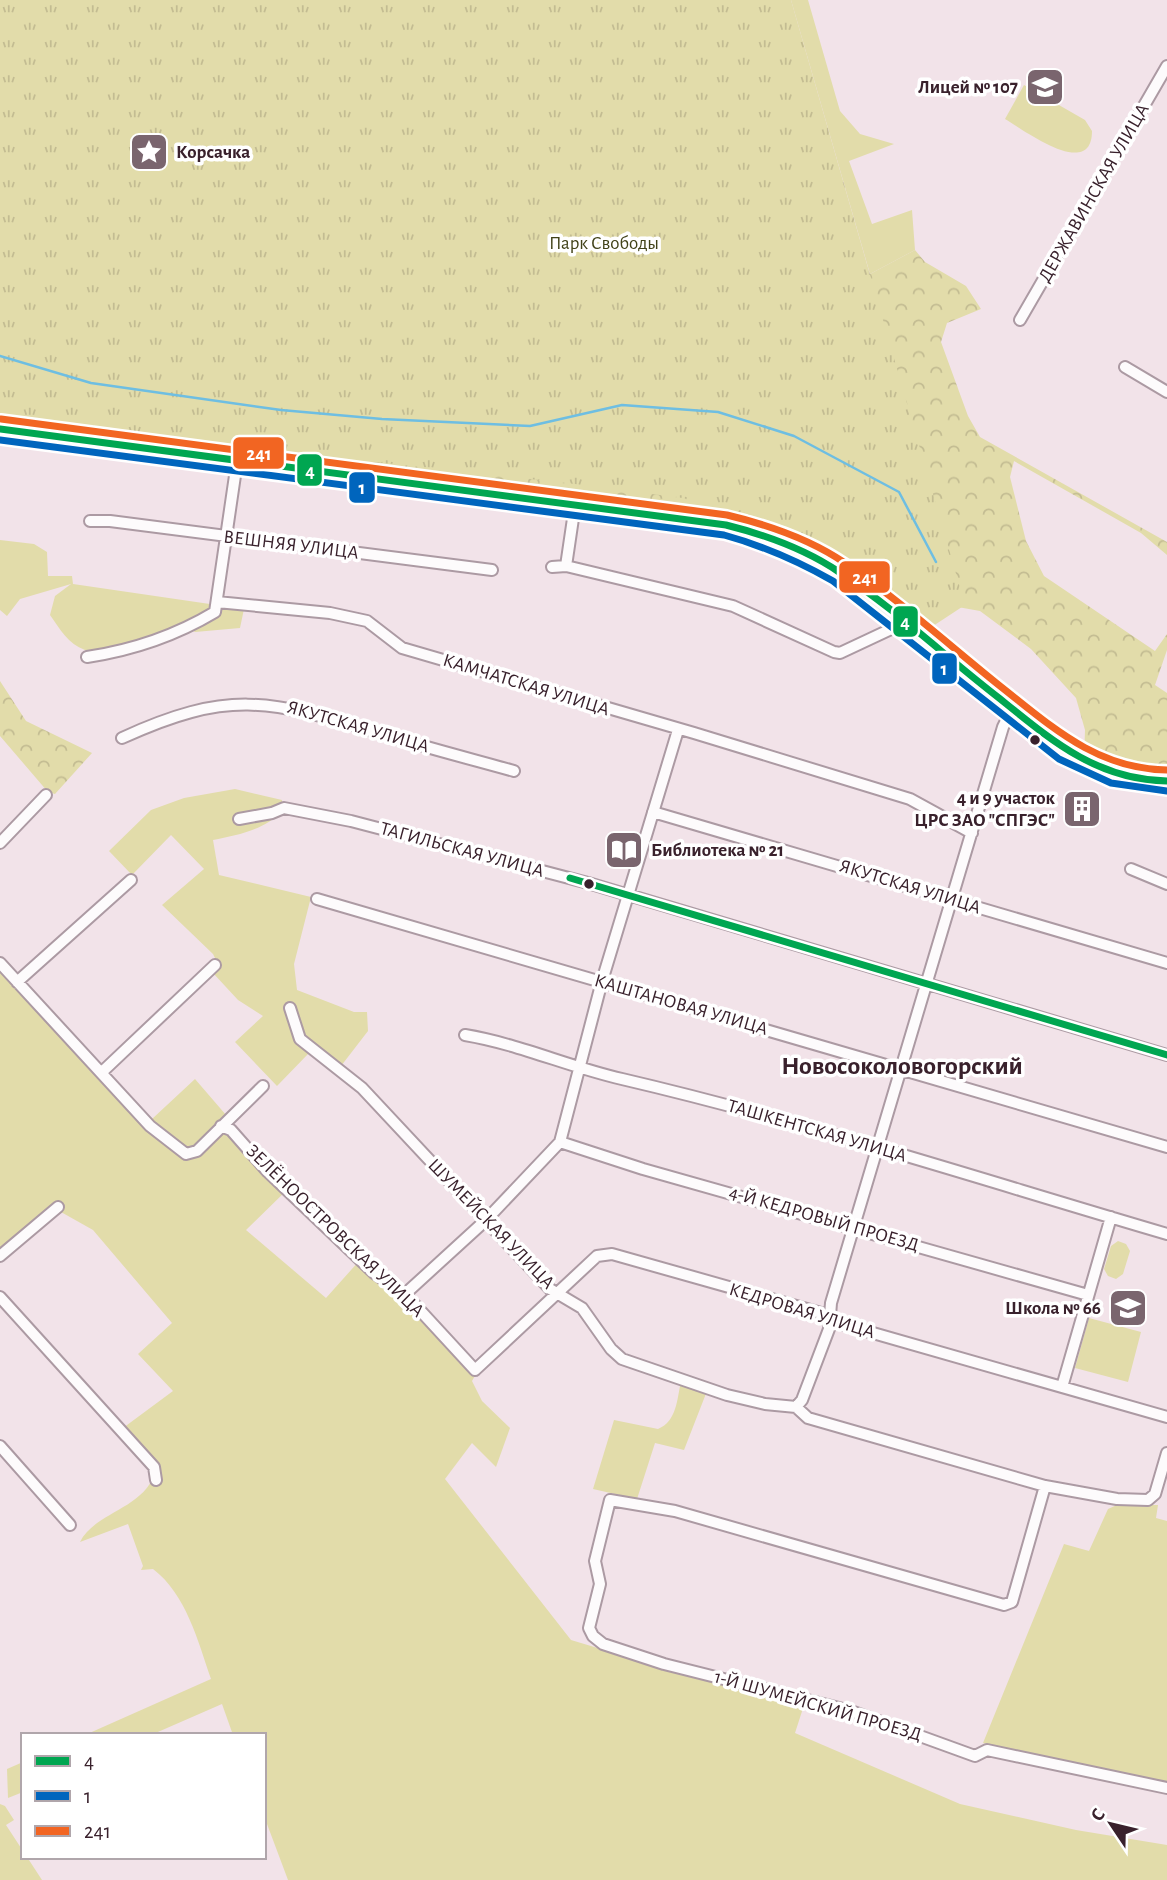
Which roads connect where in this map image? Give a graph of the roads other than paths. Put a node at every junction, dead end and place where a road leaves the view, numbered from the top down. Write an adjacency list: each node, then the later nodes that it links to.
1 (1167, 66): 2 (street, ДЕРЖАВИНСКАЯ УЛИЦА)
2 (1020, 320)
3 (1125, 368): 4 (street)
4 (1167, 391)
5 (0, 429): 6 (main road)
6 (237, 462): 7 (main road); 9 (street)
7 (575, 505): 10 (street); 14 (main road)
8 (90, 521): 9 (street, ВЕШНЯЯ УЛИЦА)
9 (225, 538): 12 (street, ВЕШНЯЯ УЛИЦА); 13 (street)
10 (566, 566): 11 (street); 14 (street)
11 (552, 567)
12 (492, 570)
13 (217, 603): 15 (street); 17 (street, КАМЧАТСКАЯ УЛИЦА)
14 (904, 623): 16 (main road)
15 (87, 657)
16 (1012, 709): 20 (main road); 24 (street)
17 (678, 730): 22 (street); 24 (street, КАМЧАТСКАЯ УЛИЦА)
18 (122, 738): 19 (street, ЯКУТСКАЯ УЛИЦА)
19 (514, 771)
20 (1165, 783)
21 (46, 796): 25 (street)
22 (653, 812): 29 (street); 31 (street, ЯКУТСКАЯ УЛИЦА)
23 (239, 819): 29 (street, ТАГИЛЬСКАЯ УЛИЦА)
24 (972, 833): 31 (street)
25 (0, 843)
26 (1131, 869): 28 (street)
27 (131, 880): 36 (street)
28 (1167, 884)
29 (629, 896): 35 (street); 37 (street, ТАГИЛЬСКАЯ УЛИЦА)
30 (317, 899): 35 (street, КАШТАНОВАЯ УЛИЦА)
31 (950, 900): 33 (street, ЯКУТСКАЯ УЛИЦА); 37 (street)
32 (0, 963): 36 (street)
33 (1167, 963)
34 (215, 965): 43 (street)
35 (602, 981): 41 (street); 42 (street, КАШТАНОВАЯ УЛИЦА)
36 (18, 982): 43 (street)
37 (928, 986): 40 (street, ТАГИЛЬСКАЯ УЛИЦА); 42 (street)
38 (289, 1009): 51 (street, ШУМЕЙСКАЯ УЛИЦА)
39 (465, 1035): 41 (street, ТАШКЕНТСКАЯ УЛИЦА)
40 (1167, 1055)
41 (579, 1066): 46 (street); 48 (street, ТАШКЕНТСКАЯ УЛИЦА)
42 (903, 1070): 47 (street, КАШТАНОВАЯ УЛИЦА); 48 (street)
43 (102, 1072): 45 (street)
44 (264, 1086): 45 (street)
45 (221, 1126): 56 (street, ЗЕЛЁНООСТРОВСКАЯ УЛИЦА)
46 (560, 1142): 51 (street); 52 (street, 4-Й КЕДРОВЫЙ ПРОЕЗД)
47 (1167, 1147)
48 (878, 1148): 50 (street, ТАШКЕНТСКАЯ УЛИЦА); 52 (street)
49 (58, 1207): 54 (street)
50 (1111, 1217): 53 (street, ТАШКЕНТСКАЯ УЛИЦА); 57 (street)
51 (486, 1220): 55 (street, ШУМЕЙСКАЯ УЛИЦА); 56 (street)
52 (855, 1227): 57 (street, 4-Й КЕДРОВЫЙ ПРОЕЗД); 59 (street)
53 (1167, 1234)
54 (0, 1256)
55 (557, 1293): 59 (street, КЕДРОВАЯ УЛИЦА); 60 (street, КЕДРОВАЯ УЛИЦА); 62 (street, ШУМЕЙСКАЯ УЛИЦА)
56 (405, 1294): 60 (street, ЗЕЛЁНООСТРОВСКАЯ УЛИЦА)
57 (1088, 1295): 61 (street)
58 (0, 1297): 66 (street)
59 (830, 1318): 61 (street, КЕДРОВАЯ УЛИЦА); 62 (street)
60 (475, 1370)
61 (1062, 1387): 63 (street, КЕДРОВАЯ УЛИЦА)
62 (796, 1407): 67 (street, ШУМЕЙСКАЯ УЛИЦА)
63 (1167, 1417)
64 (0, 1446): 68 (street)
65 (1167, 1453): 67 (street, ШУМЕЙСКАЯ УЛИЦА)
66 (156, 1480)
67 (1045, 1486): 69 (street, 1-Й ШУМЕЙСКИЙ ПРОЕЗД)
68 (70, 1525)
69 (1167, 1788)

